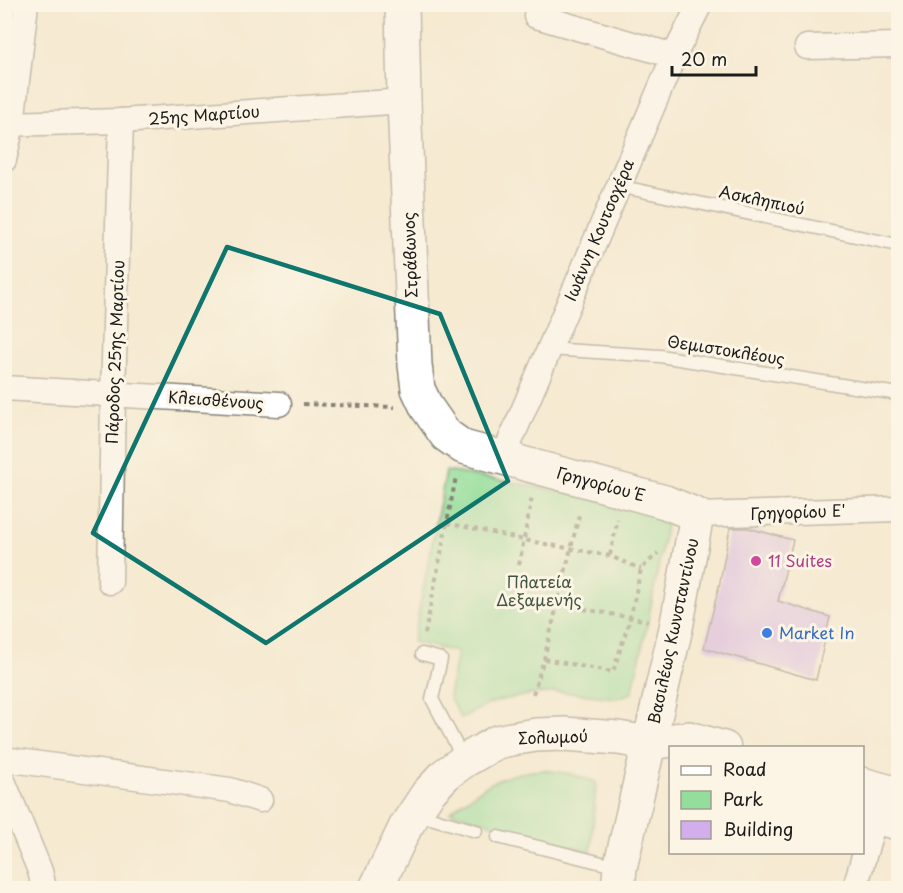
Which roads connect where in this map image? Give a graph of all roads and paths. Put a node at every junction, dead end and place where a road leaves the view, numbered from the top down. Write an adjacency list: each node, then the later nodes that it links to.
1 (26, 4): 10 (street)
2 (402, 4): 8 (street, Στράβωνος)
3 (538, 4): 7 (street)
4 (700, 4): 7 (street, Ιωάννη Κουτσοχέρα)
5 (898, 45): 6 (street)
6 (807, 47)
7 (674, 56): 12 (street, Ιωάννη Κουτσοχέρα)
8 (404, 101): 9 (street, 25ης Μαρτίου); 19 (street, Στράβωνος)
9 (121, 121): 10 (street, 25ης Μαρτίου); 16 (street, Πάροδος 25ης Μαρτίου)
10 (8, 124): 11 (street)
11 (4, 160)
12 (618, 186): 13 (lane, Ασκληπιού); 14 (street, Ιωάννη Κουτσοχέρα)
13 (898, 245)
14 (548, 349): 17 (lane, Θεμιστοκλέους); 21 (street, Ιωάννη Κουτσοχέρα)
15 (4, 388): 16 (street, Κλεισθένους)
16 (113, 394): 18 (street, Κλεισθένους); 34 (street, Πάροδος 25ης Μαρτίου)
17 (898, 394)
18 (279, 404): 19 (path, Κλεισθένους)
19 (427, 408): 20 (street, Στράβωνος)
20 (463, 447): 21 (street, Στράβωνος); 27 (path)
21 (503, 458): 22 (street, Γρηγορίου Έ)
22 (539, 467): 26 (street, Γρηγορίου Έ); 28 (path)
23 (898, 509): 26 (street, Γρηγορίου Ε')
24 (580, 510): 30 (path)
25 (619, 514): 31 (path)
26 (697, 514): 44 (street, Βασιλέως Κωνσταντίνου)
27 (447, 523): 28 (path); 38 (path)
28 (524, 540): 30 (path); 32 (path)
29 (665, 546): 33 (path)
30 (570, 548): 31 (path); 35 (path)
31 (610, 556): 33 (path)
32 (519, 565)
33 (641, 569): 36 (path)
34 (110, 582)
35 (557, 604): 36 (path); 40 (path)
36 (630, 619): 37 (path); 40 (path)
37 (648, 621)
38 (425, 636)
39 (422, 654): 46 (lane)
40 (544, 659): 41 (path)
41 (533, 694)
42 (671, 746): 43 (street, Σολωμού)
43 (720, 746)
44 (660, 751): 46 (street, Σολωμού); 55 (street, Βασιλέως Κωνσταντίνου)
45 (4, 759): 50 (street)
46 (464, 761): 51 (street, Σολωμού)
47 (4, 783): 56 (street)
48 (864, 785): 49 (street)
49 (898, 794)
50 (260, 800)
51 (414, 814): 53 (lane); 57 (street, Σολωμού)
52 (879, 818): 58 (street)
53 (476, 831)
54 (498, 837): 55 (lane)
55 (619, 878)
56 (44, 888)
57 (376, 888)
58 (855, 888)

